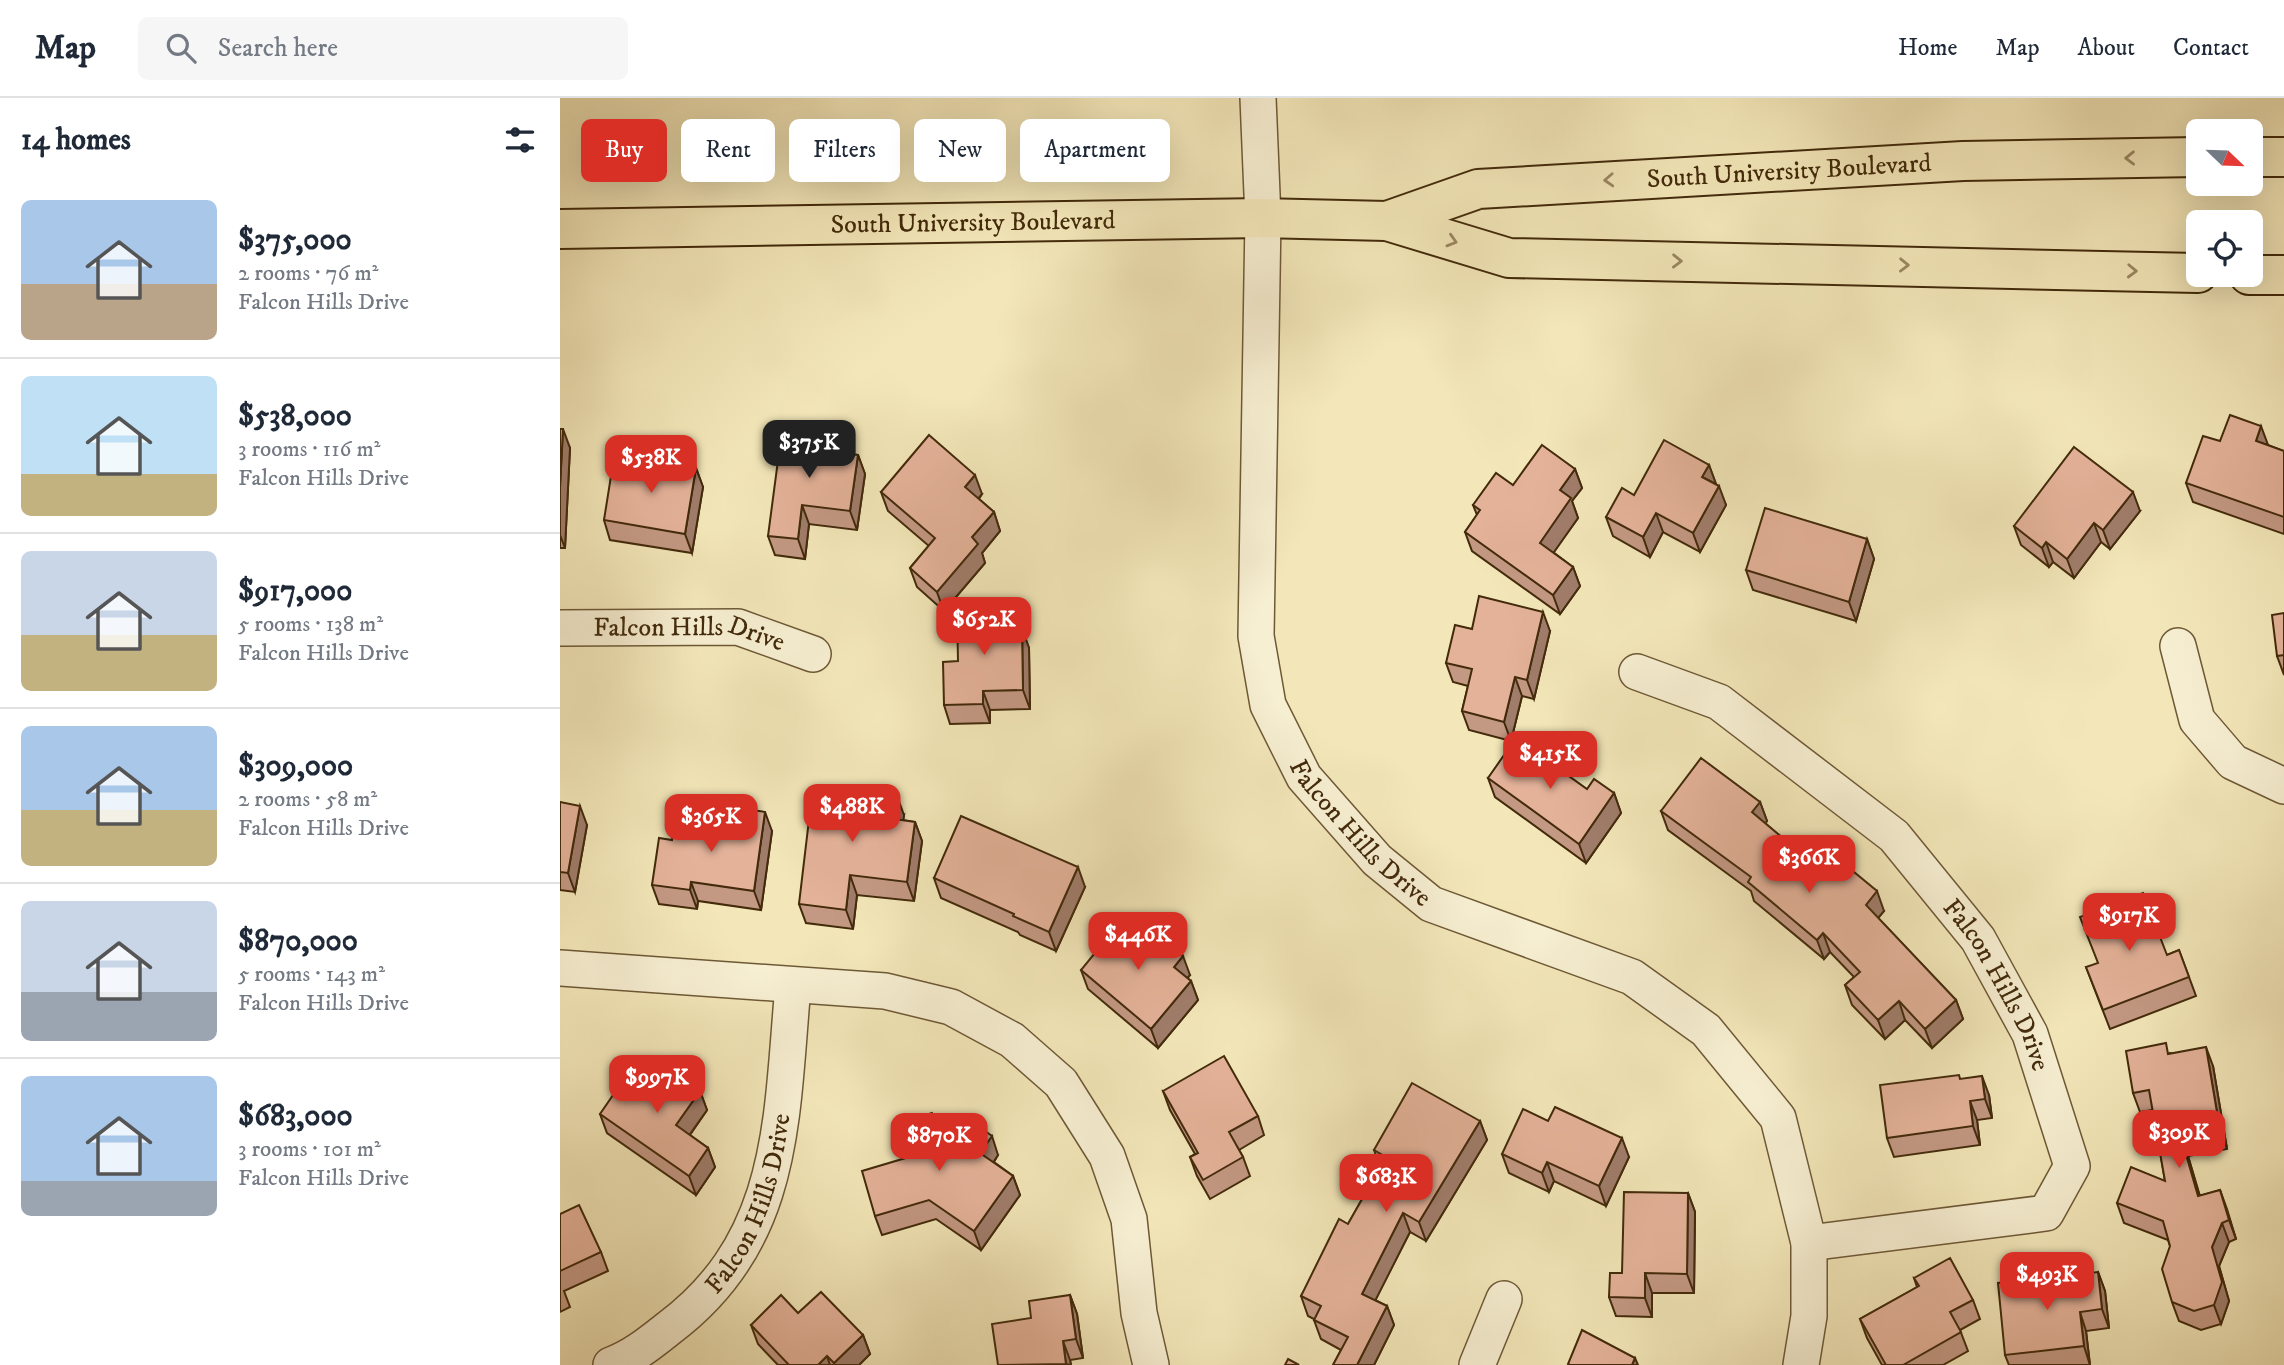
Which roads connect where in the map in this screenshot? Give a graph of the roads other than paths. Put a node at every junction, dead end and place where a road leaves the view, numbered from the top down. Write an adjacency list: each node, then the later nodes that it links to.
1 (1258, 98): 5 (street, Falcon Hills Drive)
2 (2186, 157): 6 (main road, South University Boulevard, one-way to 6)
3 (2263, 157): 4 (main road)
4 (2284, 157)
5 (1263, 218): 6 (main road, South University Boulevard); 7 (main road, South University Boulevard); 18 (street, Falcon Hills Drive)
6 (1387, 222): 8 (main road, South University Boulevard, one-way to 8)
7 (560, 229)
8 (2186, 273)
9 (2263, 275): 10 (main road)
10 (2284, 275)
11 (560, 628): 13 (street, Falcon Hills Drive)
12 (2178, 646): 15 (street)
13 (813, 654)
14 (1637, 672): 18 (street, Falcon Hills Drive)
15 (2284, 786)
16 (560, 968): 17 (street)
17 (793, 986): 20 (street, Falcon Hills Drive); 21 (street)
18 (1809, 1243): 23 (street, Falcon Hills Drive)
19 (1504, 1299): 22 (street)
20 (611, 1365)
21 (1151, 1365)
22 (1477, 1365)
23 (1801, 1365)

